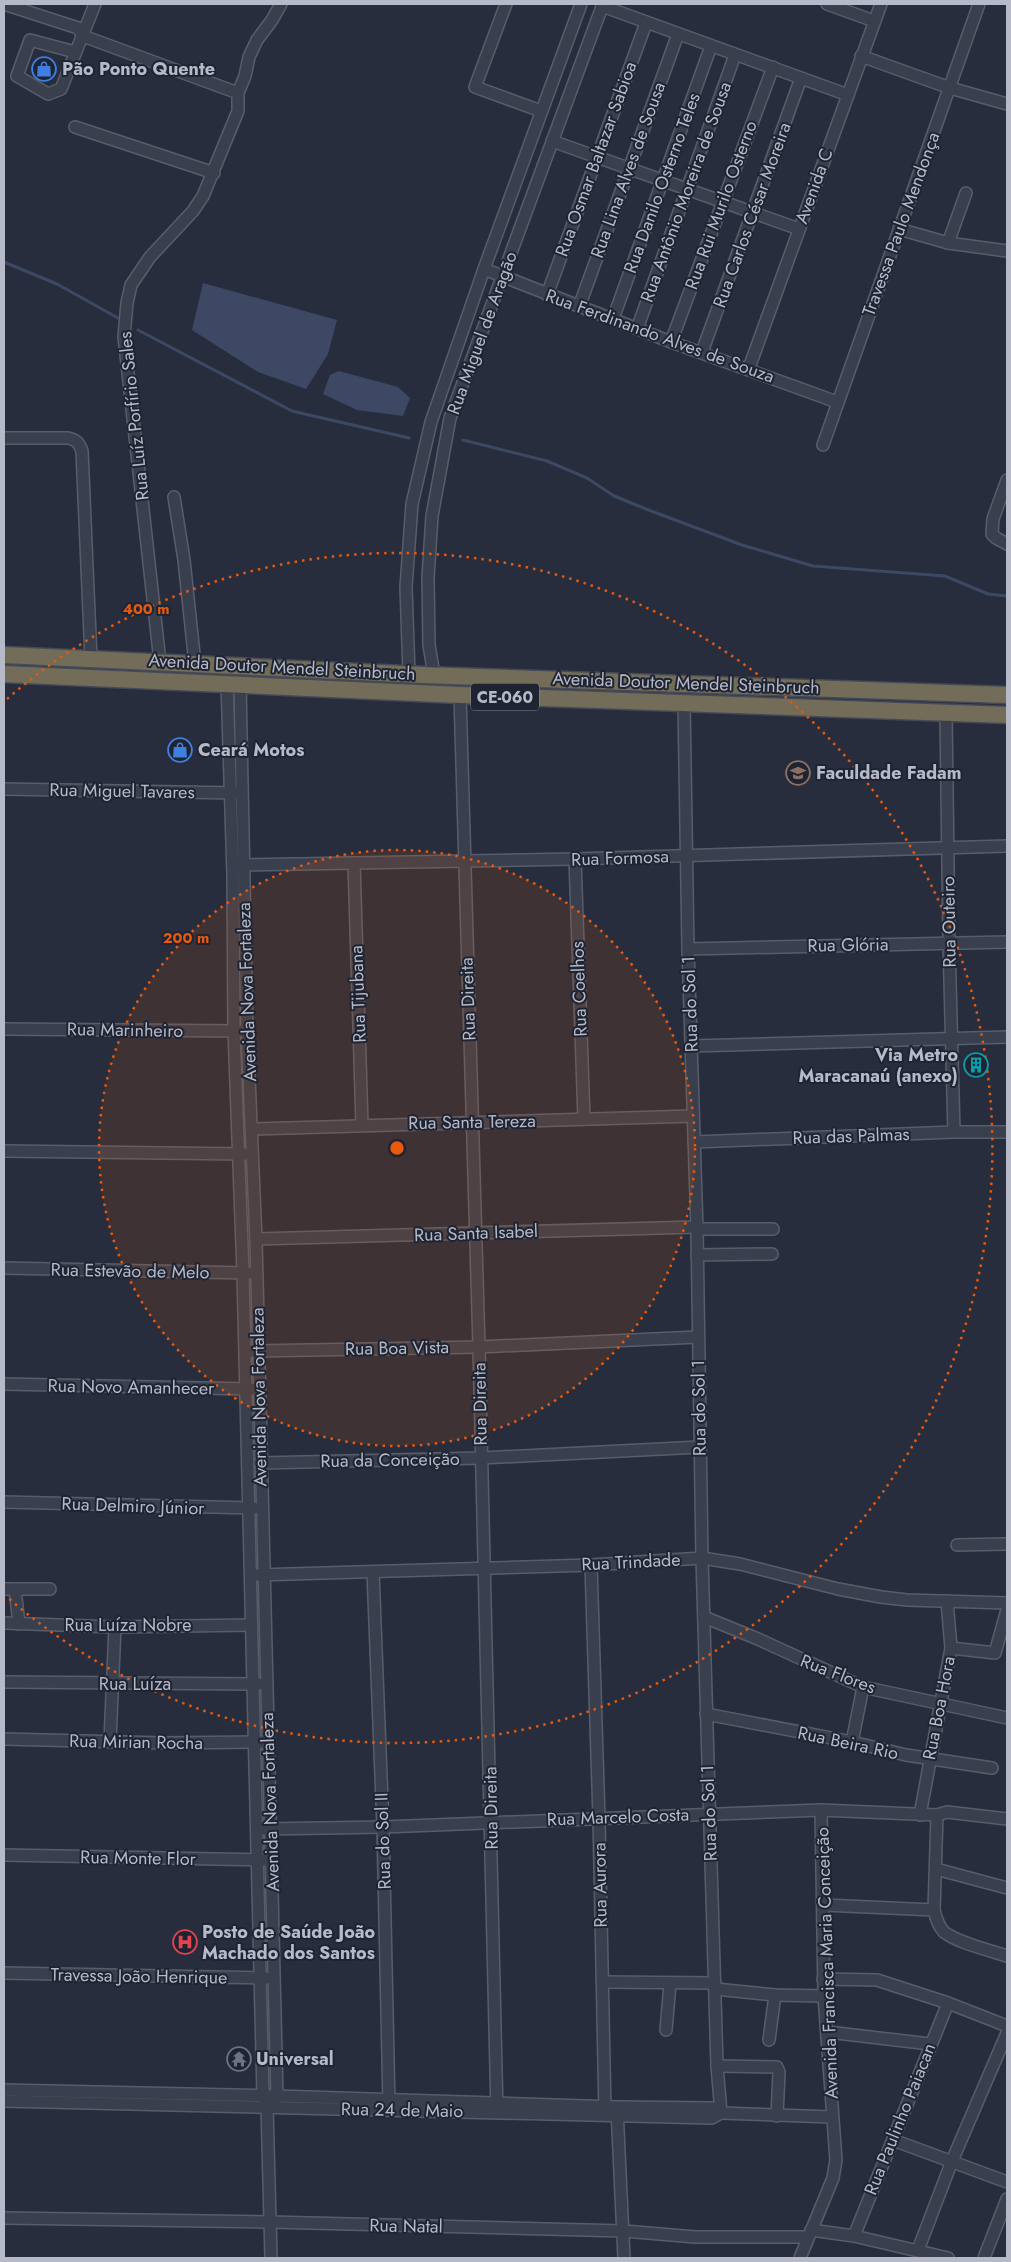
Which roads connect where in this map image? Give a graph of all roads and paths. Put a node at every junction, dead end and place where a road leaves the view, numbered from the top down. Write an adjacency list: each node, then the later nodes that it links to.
1 (4, 4): 13 (street)
2 (95, 4): 13 (street)
3 (280, 4): 21 (street, Rua Luíz Porfírio Sales)
4 (506, 4): 24 (street)
5 (581, 4): 24 (street, Rua Miguel de Aragão)
6 (827, 4): 10 (street)
7 (880, 4): 10 (street, Avenida C)
8 (979, 4): 20 (street, Travessa Paulo Mendonça)
9 (603, 5): 11 (street); 26 (street, Rua Miguel de Aragão)
10 (874, 21): 17 (street, Avenida C)
11 (646, 23): 12 (street); 27 (street, Rua Osmar Baltazar Sabioa)
12 (678, 34): 14 (street); 28 (street, Rua Lina Alves de Sousa)
13 (83, 36): 15 (street); 21 (street)
14 (711, 46): 16 (street); 30 (street, Rua Danilo Osterno Teles)
15 (75, 52): 15 (street)
16 (735, 55): 18 (street); 31 (street, Rua Antônio Moreira de Sousa)
17 (861, 56): 20 (street); 22 (street, Avenida C)
18 (773, 67): 19 (street); 33 (street, Rua Rui Murilo Osterno)
19 (801, 78): 22 (street); 34 (street, Rua Carlos César Moreira)
20 (950, 88): 23 (street); 36 (street, Travessa Paulo Mendonça)
21 (238, 93): 29 (street, Rua Luíz Porfírio Sales)
22 (848, 95): 35 (street, Avenida C)
23 (1007, 104)
24 (541, 112): 39 (street, Rua Miguel de Aragão)
25 (75, 127): 29 (street)
26 (552, 142): 27 (street); 40 (street, Rua Miguel de Aragão)
27 (596, 156): 28 (street); 41 (street, Rua Osmar Baltazar Sabioa)
28 (629, 168): 30 (street); 42 (street, Rua Lina Alves de Sousa)
29 (214, 173): 58 (street, Rua Luíz Porfírio Sales)
30 (664, 181): 31 (street); 43 (street, Rua Danilo Osterno Teles)
31 (688, 190): 33 (street); 44 (street, Rua Antônio Moreira de Sousa)
32 (966, 193): 37 (street)
33 (721, 203): 34 (street); 45 (street, Rua Rui Murilo Osterno)
34 (753, 212): 35 (street); 46 (street, Rua Carlos César Moreira)
35 (799, 228): 47 (street, Avenida C)
36 (899, 229): 37 (street); 48 (street, Travessa Paulo Mendonça)
37 (948, 243): 38 (street)
38 (1007, 251)
39 (484, 269): 40 (street, Rua Ferdinando Alves de Souza); 49 (street, Rua Miguel de Aragão)
40 (501, 277): 41 (street, Rua Ferdinando Alves de Souza); 50 (street, Rua Miguel de Aragão)
41 (547, 295): 42 (street, Rua Ferdinando Alves de Souza)
42 (579, 307): 43 (street, Rua Ferdinando Alves de Souza)
43 (613, 320): 44 (street, Rua Ferdinando Alves de Souza)
44 (637, 328): 45 (street, Rua Ferdinando Alves de Souza)
45 (671, 342): 46 (street, Rua Ferdinando Alves de Souza)
46 (702, 352): 47 (street, Rua Ferdinando Alves de Souza)
47 (749, 368): 48 (street, Rua Ferdinando Alves de Souza)
48 (837, 402): 52 (street, Travessa Paulo Mendonça)
49 (434, 414): 50 (street); 61 (street, Rua Miguel de Aragão)
50 (450, 418): 62 (street, Rua Miguel de Aragão)
51 (4, 438): 57 (street)
52 (823, 445)
53 (1007, 480): 55 (street)
54 (174, 497): 59 (street)
55 (1007, 544)
56 (4, 655): 57 (highway, Avenida Doutor Mendel Steinbruch / CE-060)
57 (91, 659): 58 (highway, Avenida Doutor Mendel Steinbruch / CE-060)
58 (160, 662): 59 (highway, Avenida Doutor Mendel Steinbruch / CE-060)
59 (195, 664): 61 (highway, Avenida Doutor Mendel Steinbruch / CE-060)
60 (4, 674): 63 (highway, Avenida Doutor Mendel Steinbruch / CE-060)
61 (409, 674): 62 (highway, Avenida Doutor Mendel Steinbruch / CE-060)
62 (434, 675): 65 (highway, Avenida Doutor Mendel Steinbruch / CE-060)
63 (234, 683): 64 (highway, Avenida Doutor Mendel Steinbruch / CE-060); 70 (street, Avenida Nova Fortaleza)
64 (460, 695): 66 (highway, Avenida Doutor Mendel Steinbruch / CE-060); 75 (street, Rua Direita)
65 (1007, 695)
66 (684, 703): 67 (highway, Avenida Doutor Mendel Steinbruch / CE-060); 73 (street, Rua do Sol 1)
67 (946, 713): 68 (highway, Avenida Doutor Mendel Steinbruch / CE-060); 72 (street, Rua Outeiro)
68 (1007, 715)
69 (4, 789): 70 (street, Rua Miguel Tavares)
70 (235, 793): 77 (street, Avenida Nova Fortaleza)
71 (1007, 846): 72 (street, Rua Formosa)
72 (947, 847): 73 (street, Rua Formosa); 78 (street, Rua Outeiro)
73 (686, 855): 74 (street, Rua Formosa); 80 (street, Rua do Sol 1)
74 (574, 859): 75 (street, Rua Formosa); 88 (street, Rua Coelhos)
75 (463, 860): 76 (street, Rua Formosa); 89 (street, Rua Direita)
76 (354, 863): 77 (street, Rua Formosa); 90 (street, Rua Tijubana)
77 (238, 865): 82 (street, Avenida Nova Fortaleza); 83 (street, Avenida Nova Fortaleza)
78 (948, 942): 79 (street, Rua Glória); 80 (street, Rua Glória); 85 (street, Rua Outeiro)
79 (1007, 942)
80 (688, 949): 86 (street, Rua do Sol 1)
81 (4, 1029): 82 (street, Rua Marinheiro)
82 (234, 1031): 83 (street, Rua Marinheiro); 96 (street, Avenida Nova Fortaleza)
83 (247, 1031): 91 (street, Avenida Nova Fortaleza)
84 (1007, 1037): 85 (street)
85 (953, 1038): 86 (street); 92 (street, Rua Outeiro)
86 (691, 1046): 87 (street, Rua do Sol 1)
87 (693, 1116): 88 (street, Rua Santa Tereza); 94 (street, Rua do Sol 1)
88 (584, 1119): 89 (street, Rua Santa Tereza)
89 (471, 1122): 90 (street, Rua Santa Tereza); 100 (street, Rua Direita)
90 (362, 1125): 91 (street, Rua Santa Tereza)
91 (252, 1129): 97 (street, Avenida Nova Fortaleza)
92 (954, 1132): 93 (street, Rua das Palmas); 94 (street, Rua das Palmas)
93 (1007, 1132)
94 (694, 1142): 98 (street, Rua do Sol 1)
95 (4, 1151): 96 (street)
96 (239, 1154): 97 (street); 105 (street, Avenida Nova Fortaleza)
97 (253, 1154): 101 (street, Avenida Nova Fortaleza)
98 (697, 1228): 99 (street, Rua Santa Isabel); 100 (street, Rua Santa Isabel); 102 (street, Rua do Sol 1)
99 (773, 1229)
100 (475, 1232): 101 (street, Rua Santa Isabel); 108 (street, Rua Direita)
101 (256, 1239): 106 (street, Avenida Nova Fortaleza)
102 (697, 1254): 103 (street); 107 (street, Rua do Sol 1)
103 (772, 1254)
104 (4, 1268): 105 (street, Rua Estevão de Melo)
105 (243, 1273): 106 (street, Rua Estevão de Melo); 109 (street, Avenida Nova Fortaleza)
106 (256, 1273): 110 (street, Avenida Nova Fortaleza)
107 (698, 1337): 108 (street, Rua Boa Vista); 114 (street, Rua do Sol 1)
108 (479, 1347): 110 (street, Rua Boa Vista); 115 (street, Rua Direita)
109 (244, 1351): 110 (street, Rua Boa Vista); 112 (street, Avenida Nova Fortaleza)
110 (258, 1351): 113 (street, Avenida Nova Fortaleza)
111 (4, 1384): 112 (street, Rua Novo Amanhecer)
112 (245, 1389): 113 (street, Rua Novo Amanhecer); 119 (street, Avenida Nova Fortaleza)
113 (259, 1389): 116 (street, Avenida Nova Fortaleza)
114 (700, 1448): 115 (street, Rua da Conceição); 122 (street, Rua do Sol 1)
115 (481, 1458): 116 (street, Rua da Conceição); 124 (street, Rua Direita)
116 (260, 1463): 118 (street, Avenida Nova Fortaleza)
117 (4, 1502): 119 (street, Rua Delmiro Júnior)
118 (262, 1508): 119 (street, Rua Delmiro Júnior); 126 (street, Avenida Nova Fortaleza)
119 (248, 1509): 127 (street, Avenida Nova Fortaleza)
120 (1007, 1544): 121 (street)
121 (957, 1545)
122 (702, 1558): 123 (street, Rua Trindade); 130 (street, Rua Trindade); 133 (street, Rua do Sol 1)
123 (591, 1565): 124 (street, Rua Trindade); 158 (street, Rua Aurora)
124 (485, 1567): 125 (street, Rua Trindade); 160 (street, Rua Direita)
125 (373, 1572): 126 (street, Rua Trindade); 161 (street, Rua do Sol II)
126 (263, 1574): 127 (street, Rua Trindade); 142 (street, Avenida Nova Fortaleza)
127 (250, 1575): 136 (street, Avenida Nova Fortaleza)
128 (10, 1589): 129 (street); 135 (street)
129 (50, 1589)
130 (947, 1601): 131 (street, Rua Trindade); 138 (street, Rua Boa Hora)
131 (1007, 1603)
132 (1007, 1610): 138 (street)
133 (704, 1617): 143 (street, Rua Flores); 145 (street, Rua do Sol 1)
134 (4, 1623): 135 (street, Rua Luíza Nobre)
135 (19, 1624): 137 (street, Rua Luíza Nobre)
136 (252, 1625): 137 (street, Rua Luíza Nobre); 141 (street, Avenida Nova Fortaleza)
137 (115, 1627): 140 (street)
138 (950, 1648): 144 (street, Rua Boa Hora)
139 (4, 1682): 140 (street, Rua Luíza)
140 (112, 1684): 141 (street, Rua Luíza); 148 (street)
141 (253, 1684): 142 (street, Rua Luíza); 149 (street, Avenida Nova Fortaleza)
142 (267, 1684): 151 (street, Avenida Nova Fortaleza)
143 (863, 1687): 144 (street, Rua Flores); 150 (street)
144 (942, 1703): 146 (street, Rua Flores); 152 (street, Rua Boa Hora)
145 (706, 1714): 150 (street, Rua Beira Rio); 155 (street, Rua do Sol 1)
146 (1007, 1718)
147 (4, 1739): 148 (street, Rua Mirian Rocha)
148 (110, 1741): 149 (street, Rua Mirian Rocha)
149 (255, 1742): 151 (street, Rua Mirian Rocha); 162 (street, Avenida Nova Fortaleza)
150 (852, 1742): 152 (street, Rua Beira Rio)
151 (268, 1743): 163 (street, Avenida Nova Fortaleza)
152 (929, 1758): 153 (street, Rua Beira Rio); 156 (street, Rua Boa Hora)
153 (992, 1768)
154 (821, 1810): 155 (street, Rua Marcelo Costa); 156 (street, Rua Marcelo Costa); 169 (street, Avenida Francisca Maria Conceição)
155 (709, 1813): 158 (street, Rua Marcelo Costa); 178 (street, Rua do Sol 1)
156 (920, 1814): 157 (street, Rua Marcelo Costa)
157 (937, 1815): 159 (street, Rua Marcelo Costa); 167 (street)
158 (599, 1818): 160 (street, Rua Marcelo Costa); 176 (street, Rua Aurora)
159 (1007, 1819)
160 (492, 1821): 161 (street, Rua Marcelo Costa); 197 (street, Rua Direita)
161 (383, 1827): 163 (street, Rua Marcelo Costa); 195 (street, Rua do Sol II)
162 (257, 1829): 163 (street, Rua Marcelo Costa); 165 (street, Avenida Nova Fortaleza)
163 (271, 1829): 166 (street, Avenida Nova Fortaleza)
164 (4, 1855): 165 (street, Rua Monte Flor)
165 (258, 1860): 166 (street, Rua Monte Flor); 173 (street, Avenida Nova Fortaleza)
166 (272, 1860): 174 (street, Avenida Nova Fortaleza)
167 (936, 1869): 168 (street); 170 (street)
168 (1007, 1888)
169 (824, 1905): 170 (street); 175 (street, Avenida Francisca Maria Conceição)
170 (934, 1910): 171 (street)
171 (1007, 1956)
172 (4, 1973): 173 (street, Travessa João Henrique)
173 (260, 1978): 174 (street, Travessa João Henrique); 190 (street, Avenida Nova Fortaleza)
174 (274, 1978): 191 (street, Avenida Nova Fortaleza)
175 (823, 1979): 180 (street, Avenida Francisca Maria Conceição); 181 (street)
176 (602, 1982): 177 (street); 198 (street, Rua Aurora)
177 (670, 1984): 178 (street); 183 (street)
178 (715, 1986): 179 (street); 188 (street, Rua do Sol 1)
179 (775, 1995): 180 (street); 186 (street)
180 (824, 1996): 184 (street, Avenida Francisca Maria Conceição)
181 (948, 2003): 182 (street); 187 (street, Rua Paulinho Paiacan)
182 (1007, 2026)
183 (666, 2030)
184 (828, 2032): 187 (street); 202 (street, Avenida Francisca Maria Conceição)
185 (1007, 2033): 204 (street)
186 (770, 2040)
187 (930, 2044): 203 (street, Rua Paulinho Paiacan)
188 (717, 2066): 200 (street, Rua do Sol 1); 201 (street)
189 (4, 2090): 192 (street, Rua 24 de Maio)
190 (263, 2095): 191 (street, Rua 24 de Maio); 193 (street, Rua 24 de Maio); 196 (street, Avenida Nova Fortaleza)
191 (277, 2096): 195 (street, Rua 24 de Maio); 196 (street)
192 (82, 2097): 193 (street, Rua 24 de Maio); 194 (street, Rua 24 de Maio)
193 (188, 2099): 196 (street, Rua 24 de Maio)
194 (4, 2101)
195 (389, 2104): 196 (street, Rua 24 de Maio); 197 (street, Rua 24 de Maio)
196 (267, 2107): 208 (street, Avenida Nova Fortaleza)
197 (497, 2107): 198 (street, Rua 24 de Maio)
198 (605, 2111): 199 (street, Rua 24 de Maio)
199 (617, 2111): 200 (street, Rua 24 de Maio); 209 (street)
200 (721, 2113): 201 (street, Rua 24 de Maio)
201 (777, 2116): 202 (street, Rua 24 de Maio)
202 (832, 2117): 210 (street, Avenida Francisca Maria Conceição)
203 (893, 2140): 204 (street); 211 (street, Rua Paulinho Paiacan)
204 (952, 2160): 205 (street); 212 (street)
205 (1007, 2182)
206 (1007, 2199): 217 (street)
207 (4, 2218): 208 (street, Rua Natal)
208 (270, 2222): 209 (street, Rua Natal); 213 (street, Avenida Nova Fortaleza)
209 (624, 2231): 210 (street, Rua Natal); 214 (street)
210 (810, 2233): 211 (street, Rua Natal); 215 (street, Avenida Francisca Maria Conceição)
211 (854, 2236): 212 (street, Rua Natal)
212 (918, 2250): 216 (street, Rua Natal)
213 (271, 2258)
214 (624, 2258)
215 (800, 2258)
216 (948, 2258)
217 (984, 2258)

